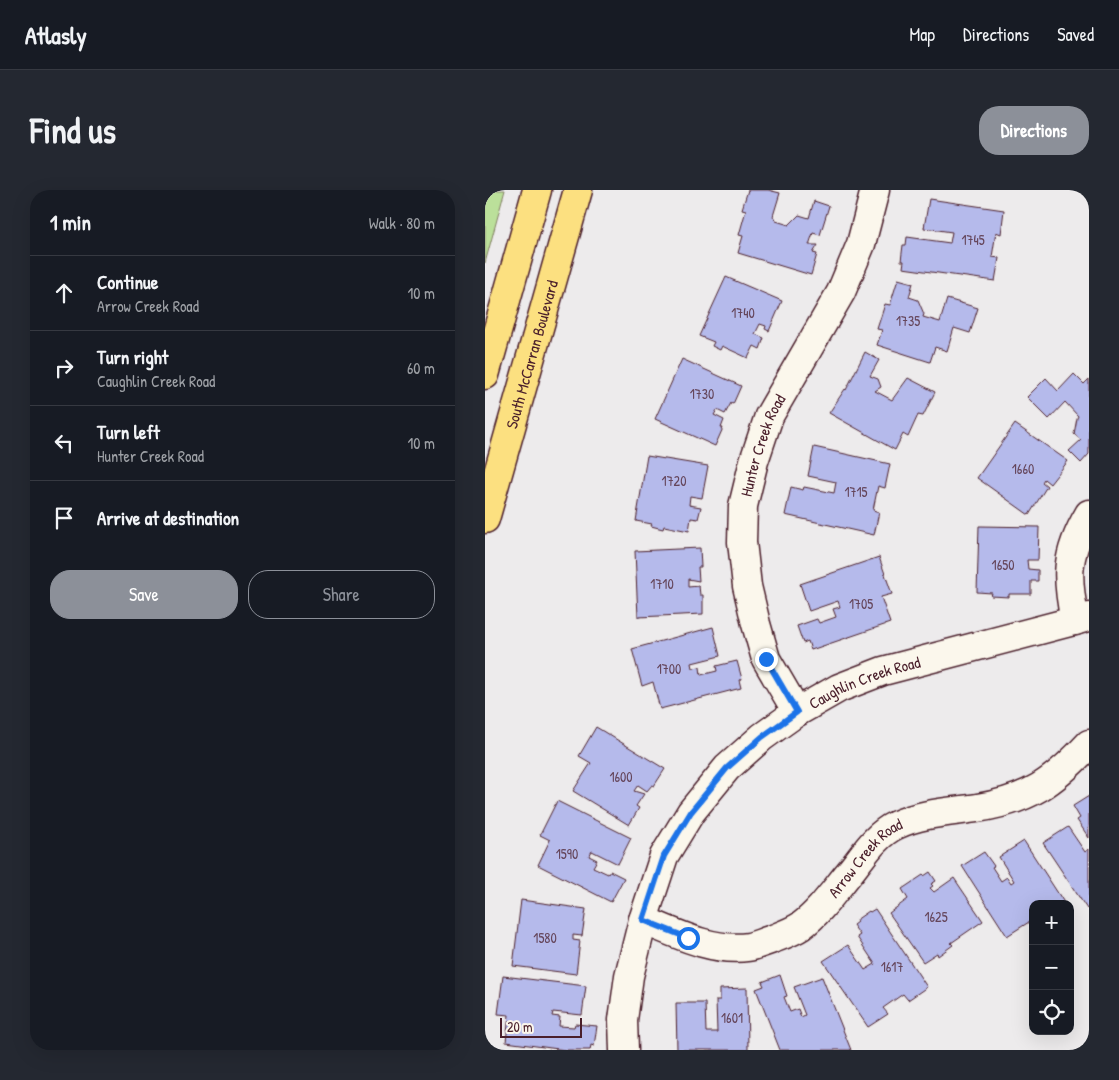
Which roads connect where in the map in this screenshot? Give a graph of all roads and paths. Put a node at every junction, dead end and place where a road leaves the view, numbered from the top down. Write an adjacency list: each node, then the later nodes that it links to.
1 (537, 190): 4 (main road)
2 (578, 190): 6 (main road, South McCarran Boulevard)
3 (875, 190): 8 (street, Hunter Creek Road)
4 (485, 375)
5 (1089, 514): 7 (street)
6 (485, 519)
7 (1082, 619): 8 (street, Caughlin Creek Road)
8 (797, 712): 10 (street, Caughlin Creek Road)
9 (1089, 744): 10 (street, Arrow Creek Road)
10 (643, 920): 11 (street, Caughlin Creek Road)
11 (624, 1050)

